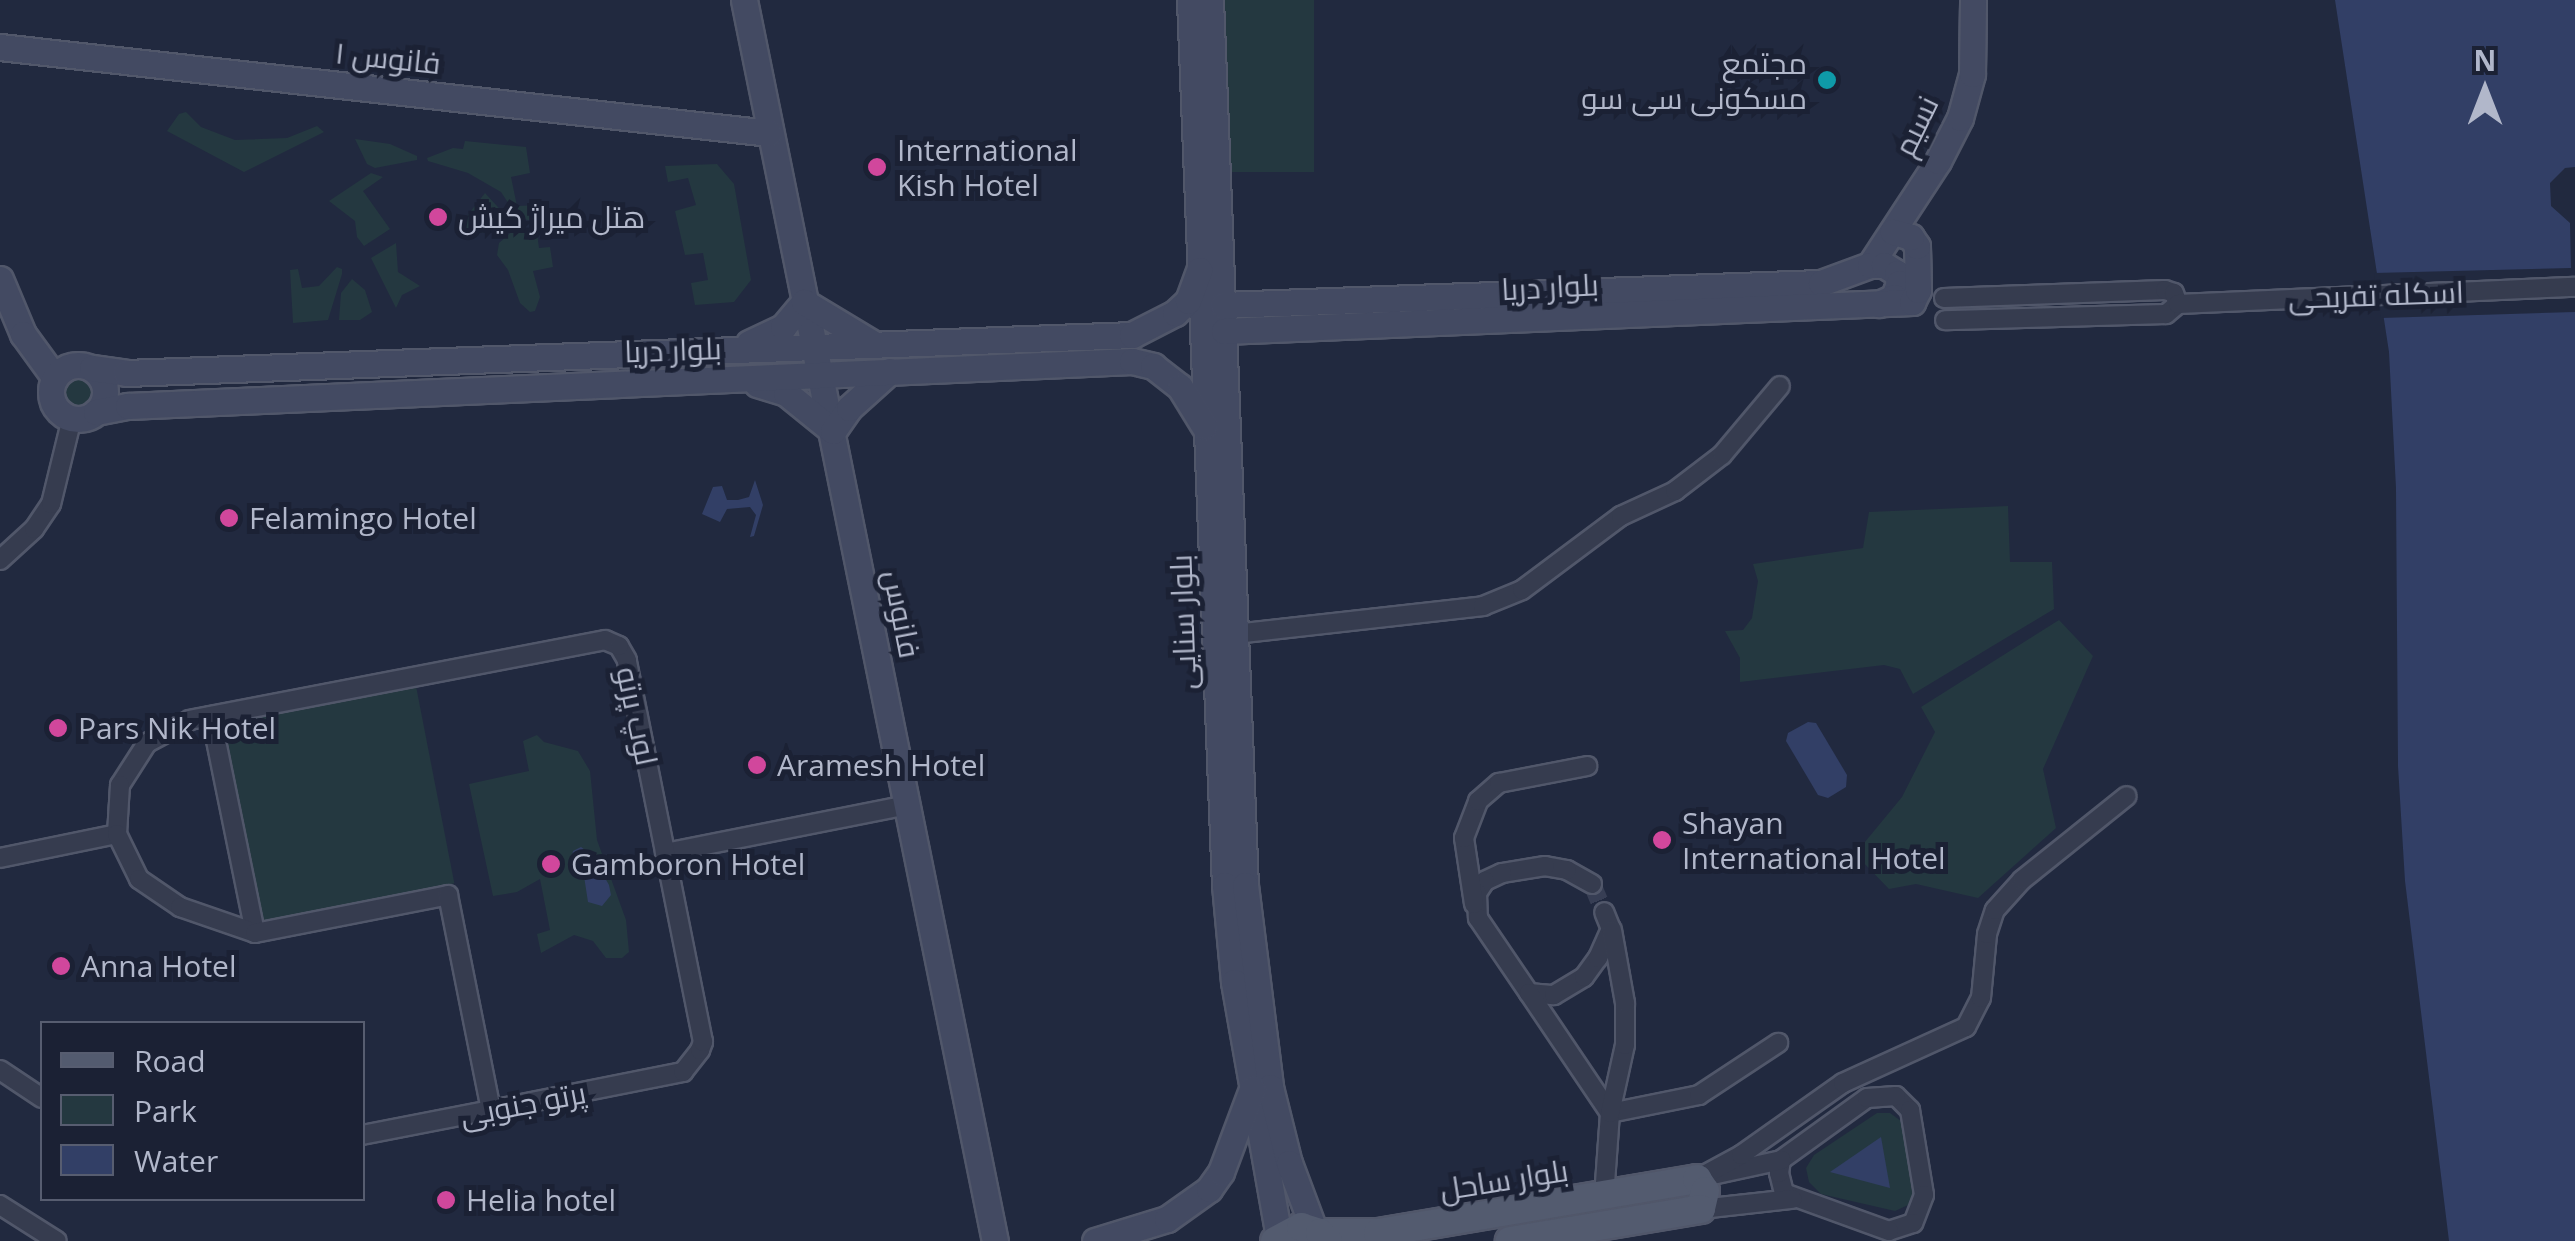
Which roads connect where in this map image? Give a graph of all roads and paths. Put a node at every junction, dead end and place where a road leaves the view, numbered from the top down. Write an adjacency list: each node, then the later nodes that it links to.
1 (744, 0): 6 (main road, فانوس)
2 (1190, 0): 8 (main road, بلوار سنایی)
3 (1210, 0): 17 (main road, بلوار سنایی)
4 (1973, 0): 7 (main road, نسیم)
5 (0, 48): 6 (main road, فانوس ۱)
6 (768, 134): 13 (main road, فانوس)
7 (1894, 232): 9 (main road, نسیم); 15 (main road, بلوار دریا)
8 (1203, 255): 20 (main road, بلوار دریا); 30 (main road, بلوار سنایی)
9 (1870, 265): 14 (main road, بلوار دریا); 15 (main road)
10 (0, 279): 25 (main road)
11 (2575, 287): 16 (street, اسکله تفریحی)
12 (1944, 298): 16 (street)
13 (804, 302): 19 (main road, فانوس); 20 (main road); 21 (main road)
14 (1628, 303): 15 (main road, بلوار دریا); 17 (main road, بلوار دریا)
15 (1878, 304)
16 (2178, 304): 18 (street)
17 (1224, 318): 32 (main road, بلوار سنایی)
18 (1945, 320)
19 (814, 346): 20 (main road, بلوار دریا); 21 (main road, بلوار دریا); 24 (main road, فانوس)
20 (876, 346)
21 (741, 347): 22 (main road, بلوار دریا)
22 (92, 368): 25 (main road); 28 (main road)
23 (890, 371): 24 (main road, بلوار دریا); 29 (main road); 30 (main road, بلوار دریا)
24 (820, 375): 26 (main road, بلوار دریا); 29 (main road, فانوس)
25 (55, 378): 28 (main road)
26 (742, 380): 28 (main road, بلوار دریا); 29 (main road)
27 (1780, 386): 32 (street)
28 (84, 415): 31 (street)
29 (833, 432): 36 (main road, فانوس)
30 (1209, 444): 47 (main road, بلوار سنایی)
31 (0, 560)
32 (1235, 634): 58 (main road, بلوار سنایی)
33 (211, 716): 37 (street, لوپ پرتو); 38 (street, لوپ پرتو); 42 (street)
34 (1587, 766): 41 (street)
35 (2127, 796): 53 (street)
36 (908, 805): 38 (street); 61 (main road, فانوس)
37 (117, 834): 39 (street); 42 (street)
38 (665, 853): 46 (street, لوپ پرتو)
39 (0, 858)
40 (1592, 884): 41 (street)
41 (1478, 918): 43 (street)
42 (254, 933): 49 (street)
43 (1529, 993): 50 (street); 50 (street)
44 (1778, 1043): 50 (street)
45 (0, 1070): 48 (street)
46 (683, 1072): 49 (street, پرتو جنوبی)
47 (1252, 1089): 59 (main road, بلوار سنایی); 62 (main road)
48 (40, 1097)
49 (491, 1110): 51 (street, پرتو جنوبی)
50 (1610, 1113): 54 (street)
51 (365, 1134)
52 (1781, 1160): 53 (street); 55 (street); 55 (street)
53 (1697, 1179): 54 (main road, بلوار ساحل); 57 (main road)
54 (1604, 1197): 58 (main road, بلوار ساحل)
55 (1792, 1199): 57 (street)
56 (0, 1205): 60 (street)
57 (1701, 1210): 63 (main road, بلوار ساحل)
58 (1321, 1234): 59 (main road, بلوار ساحل)
59 (1276, 1240)
60 (58, 1241)
61 (995, 1241)
62 (1095, 1241)
63 (1510, 1241)

